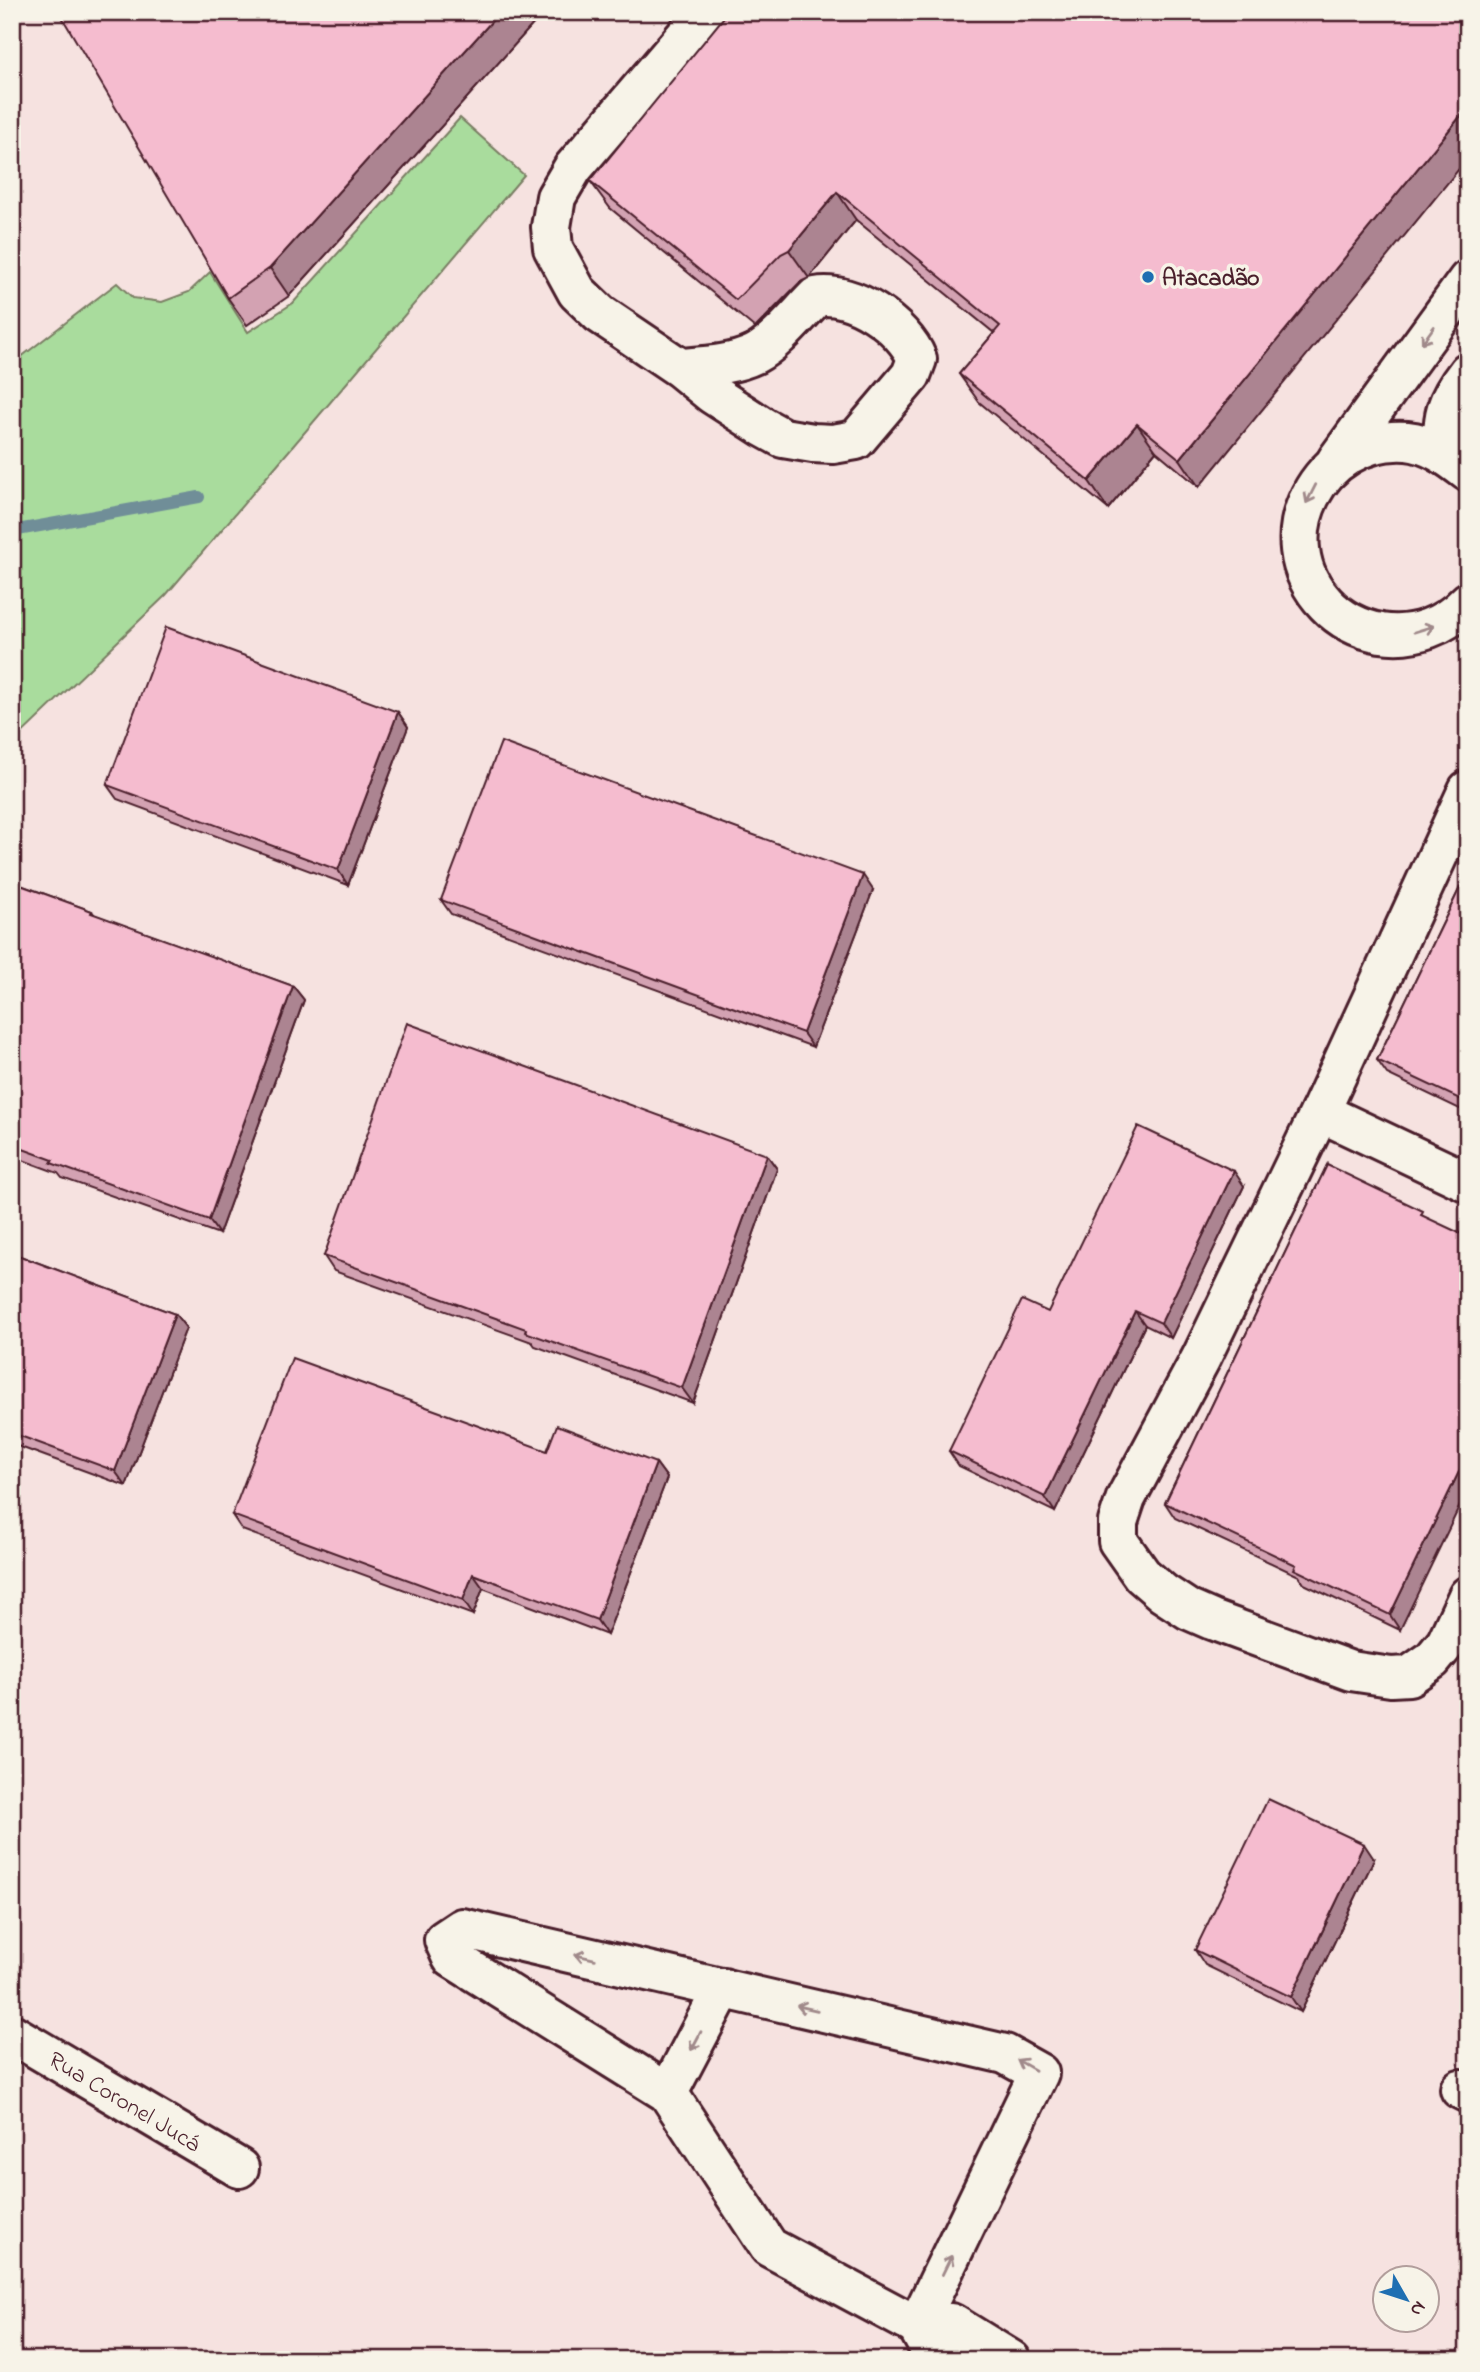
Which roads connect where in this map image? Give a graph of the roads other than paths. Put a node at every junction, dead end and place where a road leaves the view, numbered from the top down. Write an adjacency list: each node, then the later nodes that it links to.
1 (706, 12): 3 (street)
2 (1468, 280): 6 (street, one-way to 6)
3 (680, 368): 3 (street)
4 (1468, 372): 5 (street)
5 (1456, 462): 6 (street)
6 (1334, 464): 7 (street, one-way to 7)
7 (1468, 602)
8 (1468, 790): 9 (street)
9 (1320, 1112): 10 (street); 11 (street)
10 (1468, 1182)
11 (1468, 1596)
12 (723, 1989): 14 (street, one-way to 14); 14 (street, one-way to 14); 16 (street, one-way to 12)
13 (12, 2034): 15 (street, Rua Coronel Jucá)
14 (668, 2093): 16 (street)
15 (239, 2168)
16 (917, 2326): 17 (street); 18 (street)
17 (945, 2360)
18 (1011, 2360)

